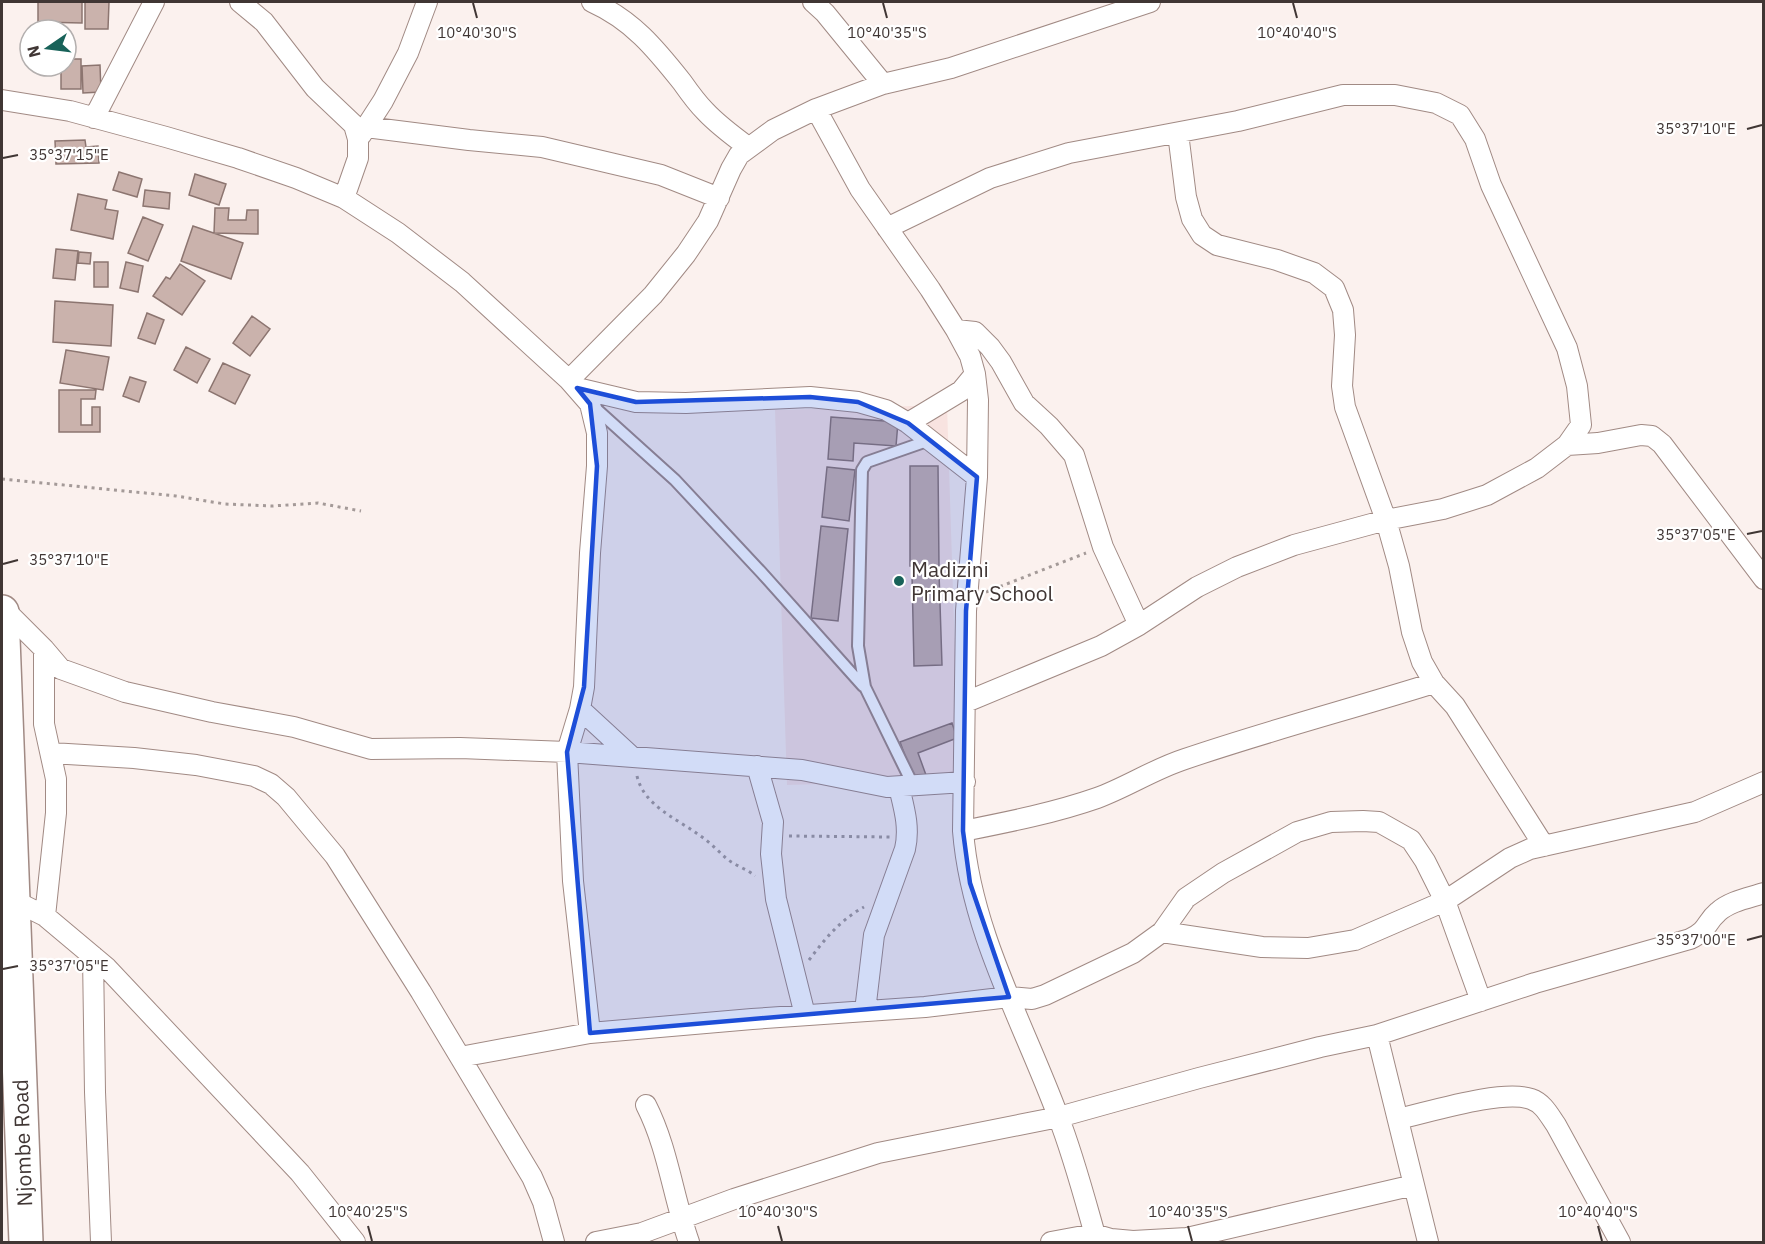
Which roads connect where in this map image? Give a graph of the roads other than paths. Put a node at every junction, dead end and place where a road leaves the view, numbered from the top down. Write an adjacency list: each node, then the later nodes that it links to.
1 (154, 2): 10 (street)
2 (240, 2): 11 (street)
3 (427, 2): 11 (street)
4 (592, 2): 13 (street)
5 (813, 2): 7 (street)
6 (1150, 2): 7 (street)
7 (883, 84): 9 (street)
8 (2, 100): 10 (street)
9 (816, 108): 13 (street); 16 (street)
10 (94, 118): 14 (street)
11 (362, 133): 14 (street); 15 (street)
12 (1178, 133): 16 (street); 23 (street); 25 (street)
13 (748, 147): 15 (street)
14 (344, 198): 19 (street)
15 (719, 198): 19 (street)
16 (887, 228): 17 (street)
17 (956, 330): 18 (street); 29 (street)
18 (975, 374): 21 (street); 24 (street)
19 (573, 384): 20 (street); 21 (street)
20 (590, 404): 32 (lane); 34 (street)
21 (908, 423): 22 (street)
22 (930, 440): 24 (street); 32 (lane)
23 (1567, 445): 25 (street); 26 (street)
24 (977, 477): 33 (street)
25 (1386, 520): 29 (street); 31 (street)
26 (1762, 574)
27 (2, 607): 30 (street)
28 (2, 612): 45 (highway, Njombe Road)
29 (1139, 626): 33 (street)
30 (44, 649): 35 (street); 36 (street)
31 (1434, 683): 42 (street); 43 (street)
32 (864, 687): 41 (lane)
33 (966, 702): 39 (street)
34 (580, 709): 35 (street); 37 (street)
35 (567, 752): 37 (street); 54 (street)
36 (51, 753): 47 (street); 56 (street)
37 (633, 757): 38 (street)
38 (757, 766): 41 (street); 53 (street)
39 (965, 782): 41 (street); 42 (street)
40 (1764, 782): 43 (street)
41 (906, 786): 52 (street)
42 (963, 831): 50 (street)
43 (1544, 846): 46 (street)
44 (1764, 893): 51 (street)
45 (13, 900): 47 (street); 64 (highway, Njombe Road)
46 (1445, 901): 48 (street); 48 (street); 51 (street)
47 (45, 916): 49 (street)
48 (1162, 932): 50 (street)
49 (93, 956): 65 (street); 66 (street)
50 (1009, 997): 52 (street); 58 (street)
51 (1481, 1001): 55 (street)
52 (865, 1011): 53 (street)
53 (805, 1016): 54 (street)
54 (591, 1033): 56 (street)
55 (1377, 1035): 58 (street); 59 (street)
56 (460, 1057): 67 (street)
57 (646, 1106): 61 (street)
58 (1059, 1117): 61 (street); 62 (street)
59 (1398, 1119): 60 (street); 71 (street)
60 (1414, 1185): 63 (street); 70 (street)
61 (684, 1234): 68 (street)
62 (1096, 1238): 63 (street); 69 (street)
63 (1174, 1241)
64 (26, 1242)
65 (101, 1242)
66 (355, 1242)
67 (554, 1242)
68 (596, 1242)
69 (1051, 1242)
70 (1428, 1242)
71 (1620, 1242)

